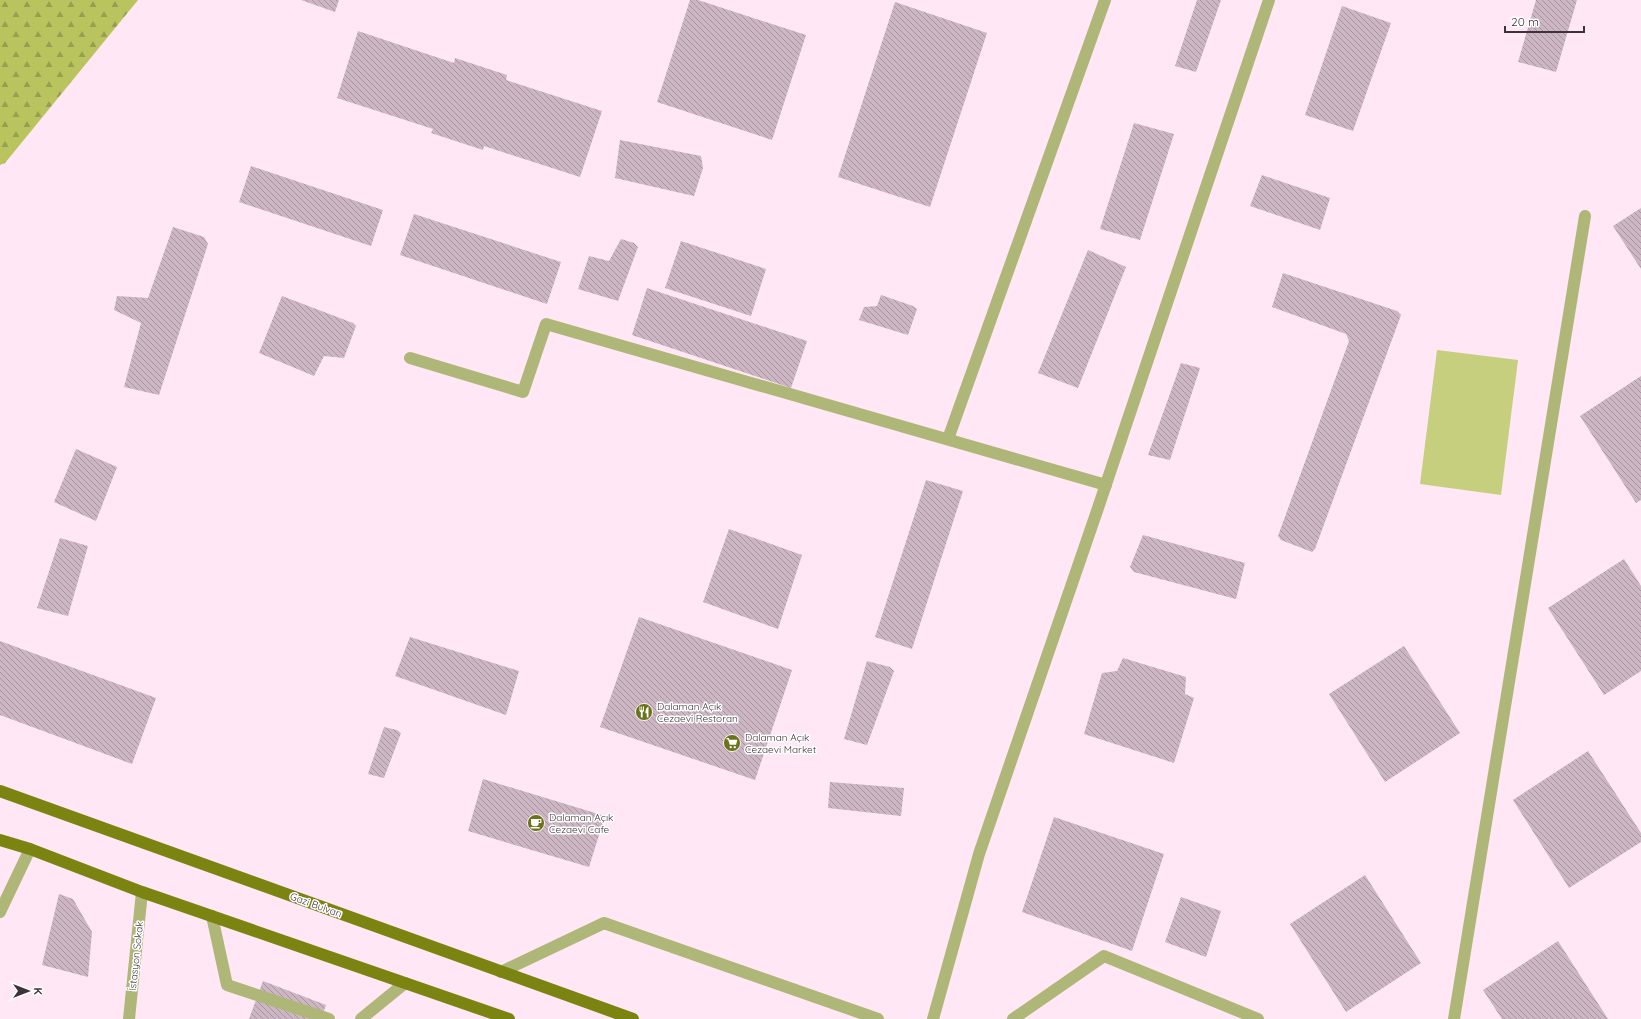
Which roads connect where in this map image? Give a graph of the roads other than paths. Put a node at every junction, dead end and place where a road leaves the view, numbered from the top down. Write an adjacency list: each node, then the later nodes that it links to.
1 (1104, 0): 5 (street)
2 (1269, 0): 6 (street)
3 (1585, 216): 24 (street)
4 (410, 358): 5 (street)
5 (948, 439): 6 (street)
6 (1106, 485): 21 (street)
7 (0, 791): 13 (main road, Gazi Bulvarı)
8 (0, 840): 9 (main road)
9 (30, 849): 10 (main road); 11 (street)
10 (142, 892): 12 (main road); 15 (street, İstasyon Sokak)
11 (0, 912)
12 (212, 916): 14 (main road); 16 (street)
13 (501, 972): 19 (main road, Gazi Bulvarı); 20 (street)
14 (405, 983): 17 (street); 18 (main road)
15 (129, 1019)
16 (329, 1019)
17 (361, 1019)
18 (509, 1019)
19 (633, 1019)
20 (878, 1019)
21 (932, 1019)
22 (1012, 1019): 23 (street)
23 (1258, 1019)
24 (1454, 1019)

